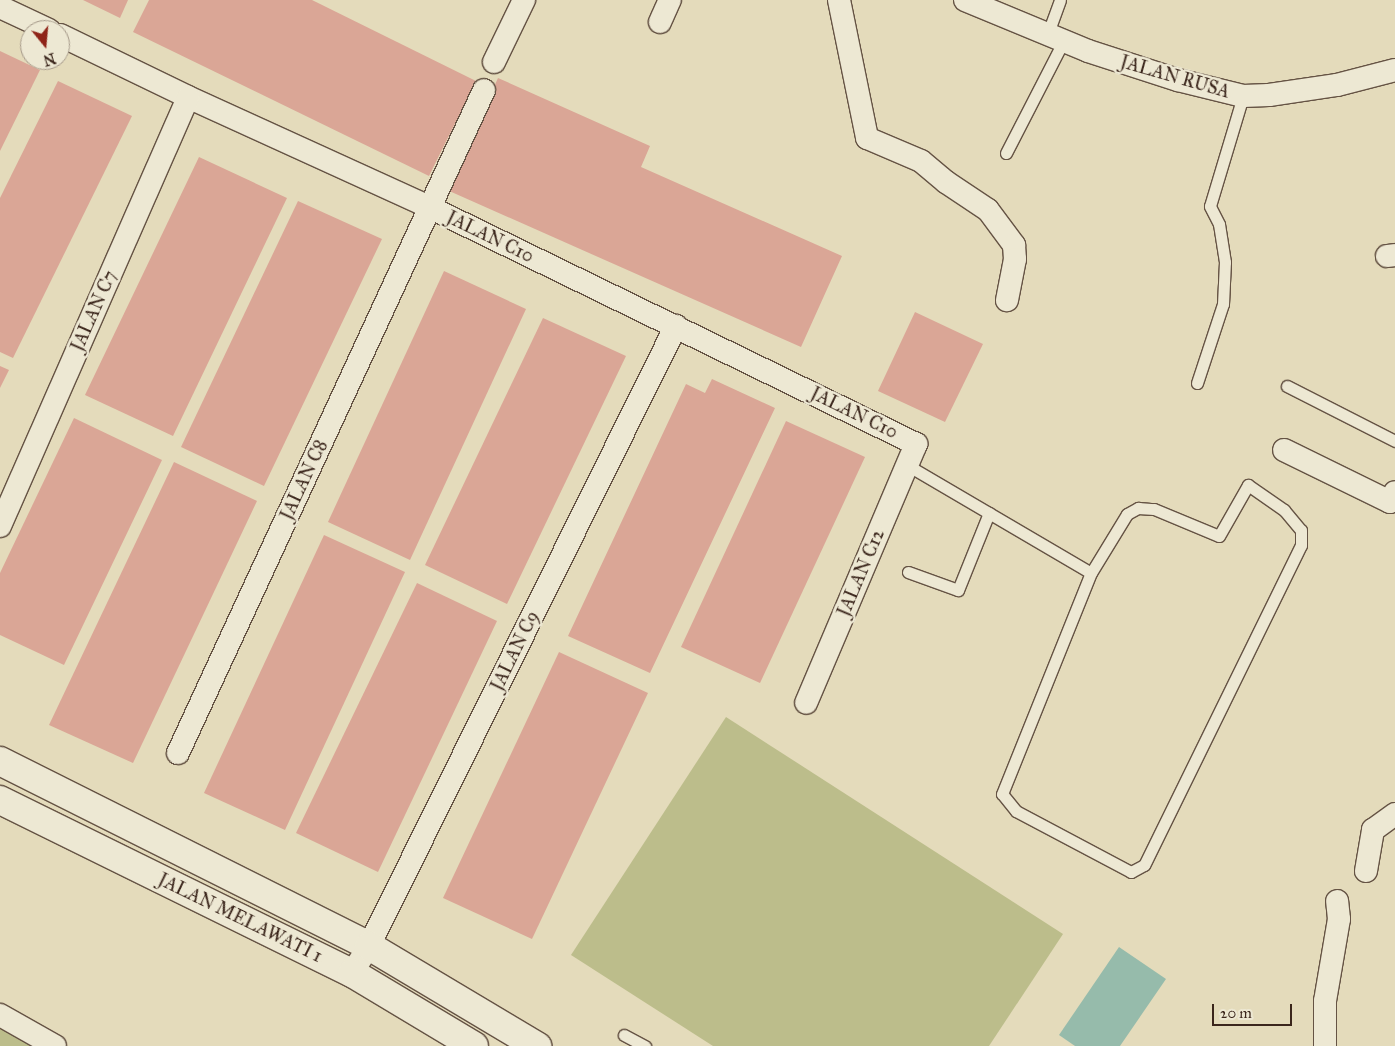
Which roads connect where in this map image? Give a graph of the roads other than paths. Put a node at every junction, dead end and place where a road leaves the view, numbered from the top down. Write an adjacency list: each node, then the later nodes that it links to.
1 (524, 0): 11 (street)
2 (670, 0): 8 (street)
3 (839, 0): 18 (street)
4 (964, 0): 9 (street, JALAN RUSA)
5 (1060, 0): 9 (lane)
6 (0, 7): 7 (street)
7 (28, 20)
8 (660, 22)
9 (1056, 37): 14 (street, JALAN RUSA); 16 (lane)
10 (70, 40): 15 (street, JALAN C10)
11 (494, 62)
12 (1395, 70): 14 (street, JALAN RUSA)
13 (484, 90): 17 (street, JALAN C8)
14 (1243, 96): 20 (lane)
15 (188, 97): 17 (street, JALAN C10); 28 (street, JALAN C7)
16 (1006, 153)
17 (429, 207): 19 (street, JALAN C10); 32 (street, JALAN C8)
18 (1007, 300)
19 (676, 326): 23 (street, JALAN C10); 38 (street, JALAN C9)
20 (1196, 383)
21 (1287, 386): 22 (lane)
22 (1395, 442)
23 (916, 444): 25 (street, JALAN C12)
24 (1284, 450): 26 (street)
25 (907, 465): 27 (lane); 31 (street, JALAN C12)
26 (1395, 492)
27 (989, 513): 29 (lane); 30 (lane)
28 (0, 526)
29 (908, 572)
30 (1091, 573): 30 (lane)
31 (806, 703)
32 (178, 753)
33 (0, 761): 38 (street, JALAN MELAWATI 1)
34 (0, 800): 39 (street, JALAN MELAWATI 1)
35 (1395, 814): 36 (street)
36 (1366, 871)
37 (1338, 901): 46 (street)
38 (369, 946): 39 (street, JALAN C9); 44 (street, JALAN MELAWATI 1)
39 (352, 973): 43 (street, JALAN MELAWATI 1)
40 (0, 1015): 42 (street)
41 (624, 1035): 45 (lane)
42 (55, 1046)
43 (474, 1046)
44 (537, 1046)
45 (645, 1046)
46 (1324, 1046)

